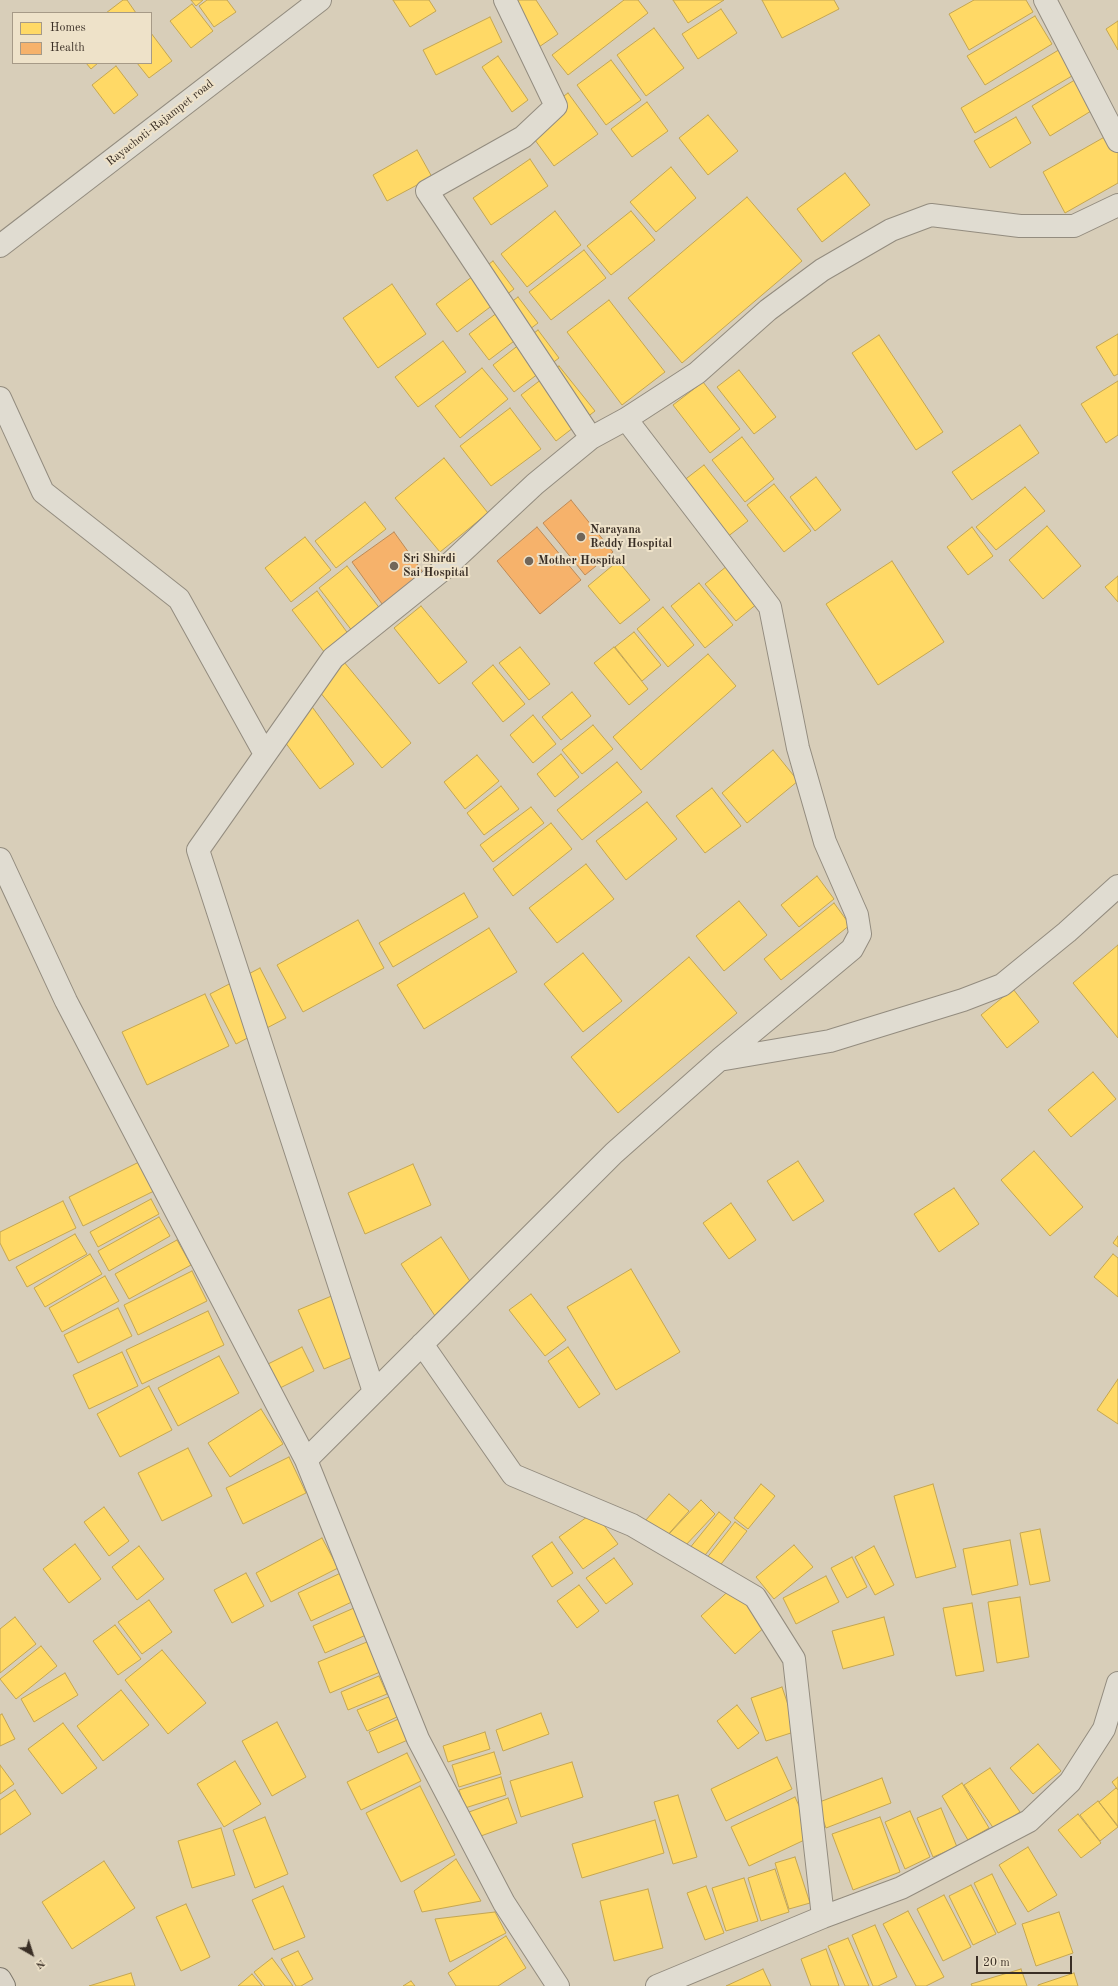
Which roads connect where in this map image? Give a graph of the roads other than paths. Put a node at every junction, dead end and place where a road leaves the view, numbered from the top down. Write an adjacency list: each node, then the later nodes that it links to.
1 (320, 0): 6 (street, Rayachoti-Rajampet road)
2 (505, 0): 9 (street)
3 (1046, 0): 4 (street)
4 (1118, 141)
5 (1118, 205): 8 (street)
6 (0, 246)
7 (0, 398): 10 (street)
8 (626, 419): 9 (street); 13 (street)
9 (590, 438): 10 (street)
10 (265, 754): 15 (street)
11 (0, 859): 16 (street)
12 (1118, 886): 13 (street)
13 (719, 1060): 14 (street)
14 (422, 1344): 15 (street); 18 (street)
15 (374, 1392): 16 (street)
16 (306, 1460): 21 (street)
17 (1117, 1690): 18 (street)
18 (823, 1917): 22 (street)
19 (0, 1979): 20 (main road)
20 (4, 1986)
21 (558, 1986)
22 (657, 1986)

